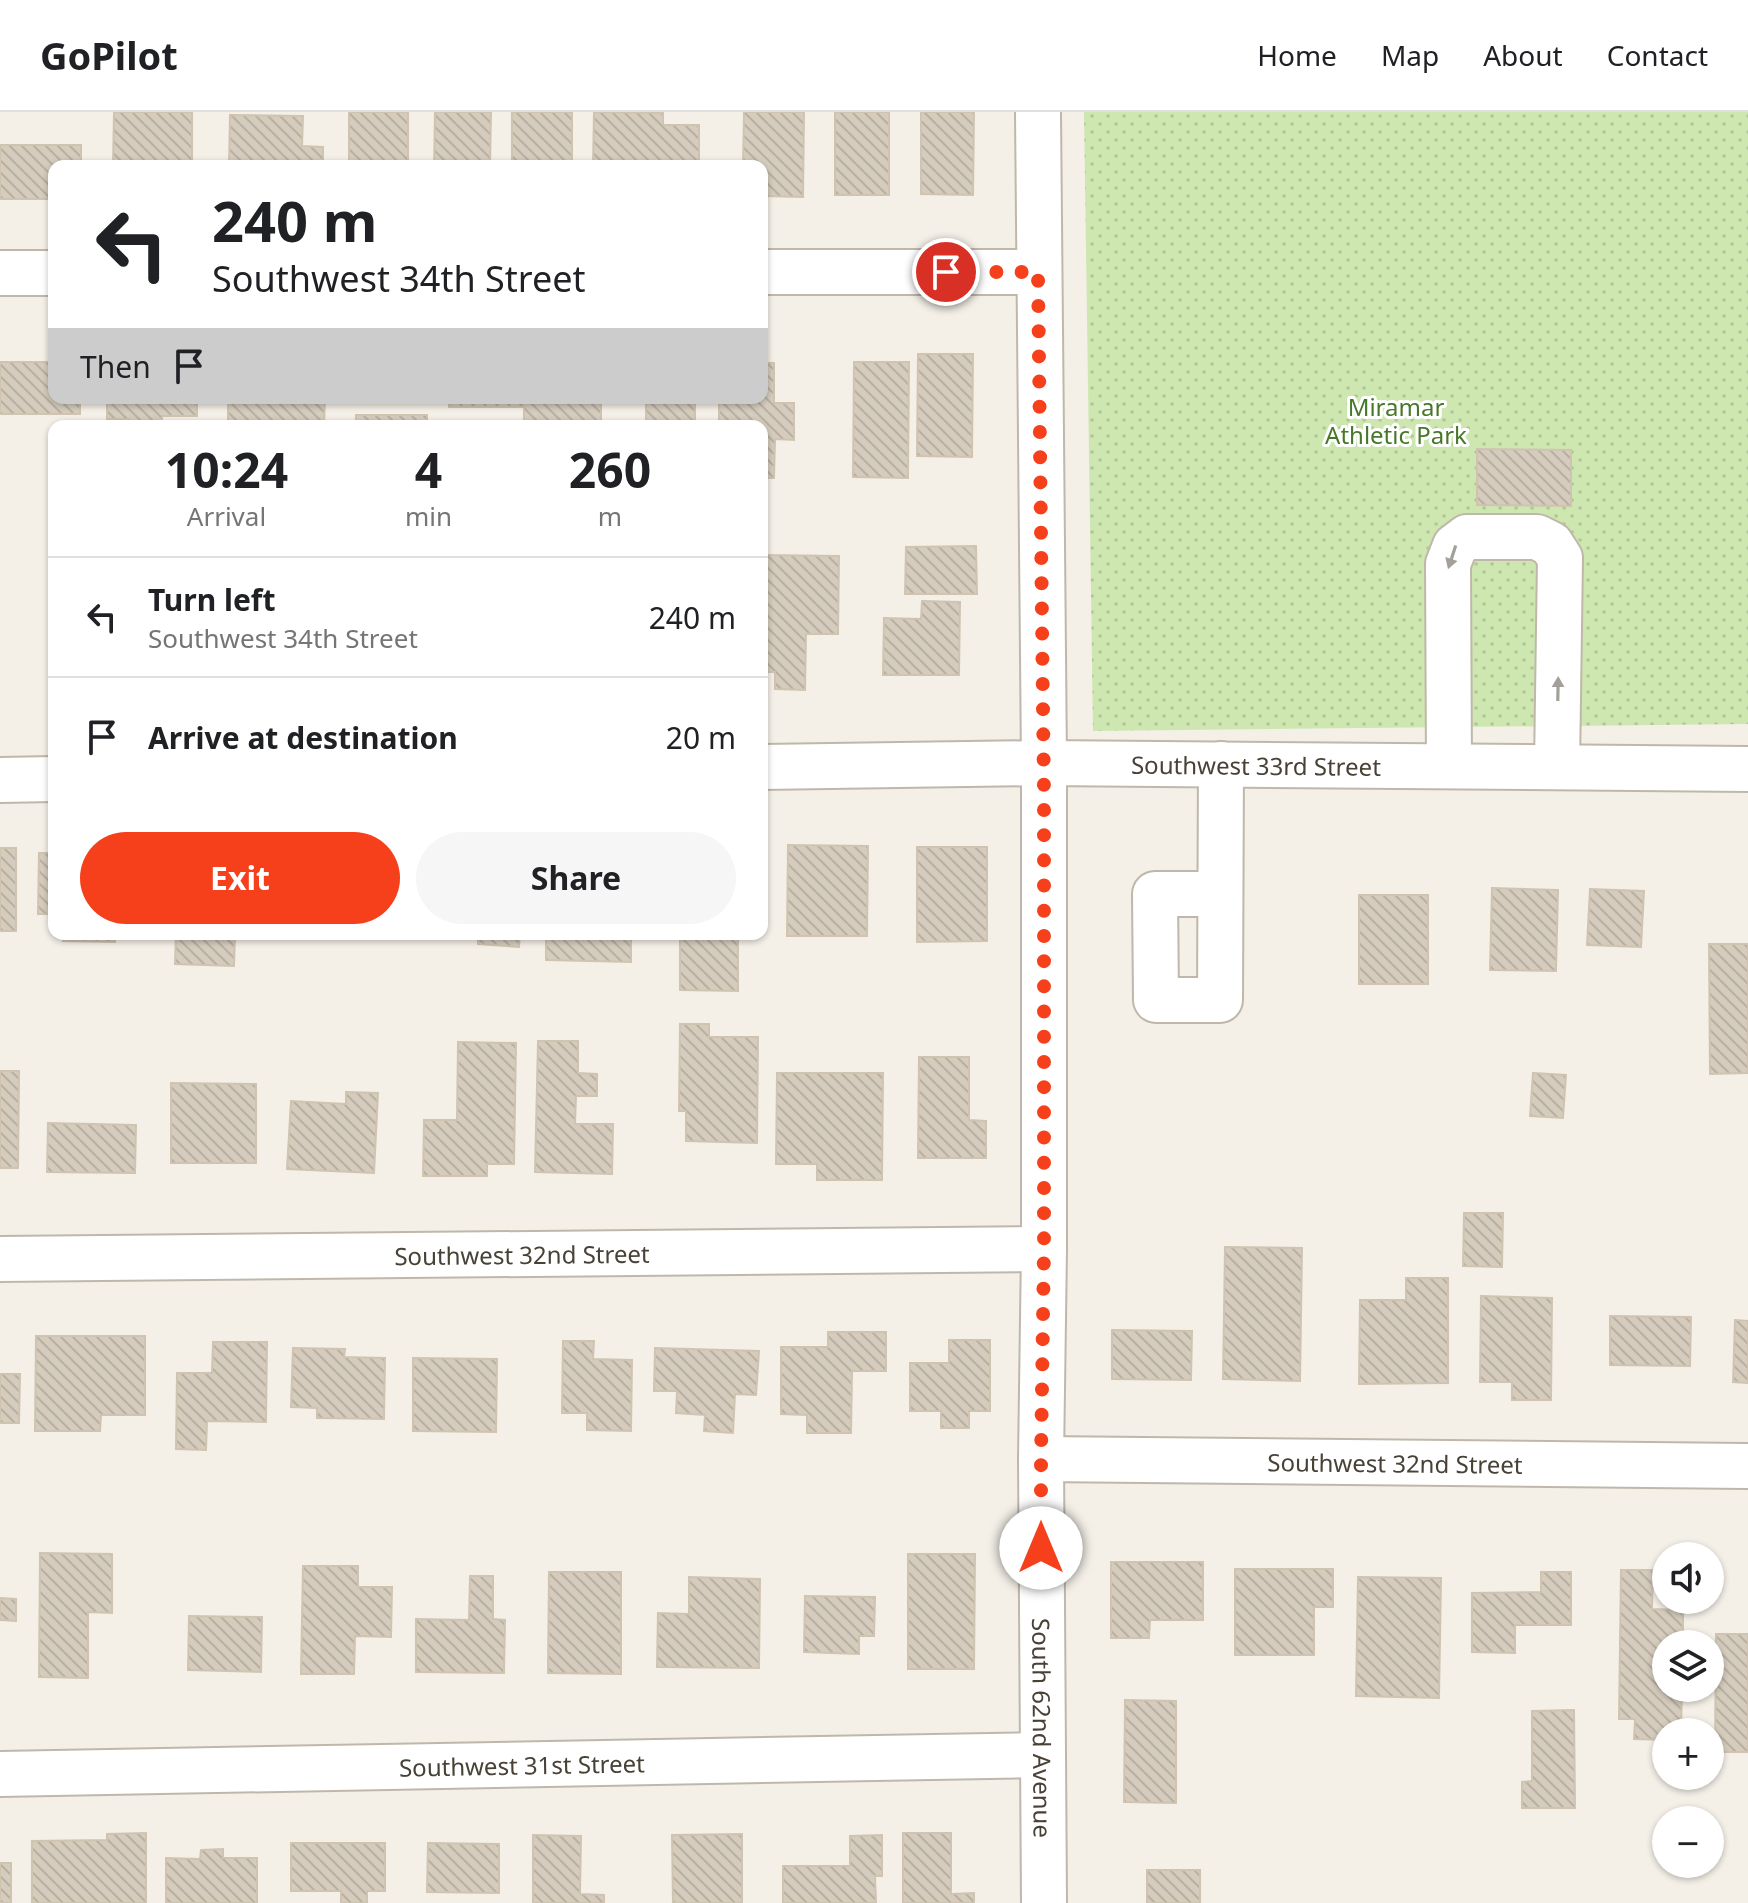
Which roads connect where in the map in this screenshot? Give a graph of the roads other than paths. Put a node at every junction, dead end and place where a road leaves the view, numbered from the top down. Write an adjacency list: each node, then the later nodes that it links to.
1 (1038, 112): 3 (street, South 62nd Avenue)
2 (768, 272): 3 (street)
3 (1038, 272): 6 (street, South 62nd Avenue)
4 (0, 273): 5 (street)
5 (48, 273)
6 (1044, 763): 7 (street, Southwest 33rd Street); 9 (street, Southwest 33rd Street); 15 (street, South 62nd Avenue)
7 (1221, 764): 8 (street, Southwest 33rd Street); 14 (street)
8 (1449, 766): 10 (street, Southwest 33rd Street); 10 (street, one-way to 8)
9 (768, 767)
10 (1557, 767): 11 (street, Southwest 33rd Street)
11 (1748, 769)
12 (48, 779): 13 (street)
13 (0, 780)
14 (1220, 894)
15 (1044, 1249): 16 (street, Southwest 32nd Street); 17 (street, South 62nd Avenue)
16 (0, 1259)
17 (1041, 1459): 18 (street, Southwest 32nd Street); 19 (street, South 62nd Avenue)
18 (1748, 1466)
19 (1043, 1755): 20 (street, Southwest 31st Street); 21 (street, South 62nd Avenue)
20 (0, 1774)
21 (1044, 1903)

